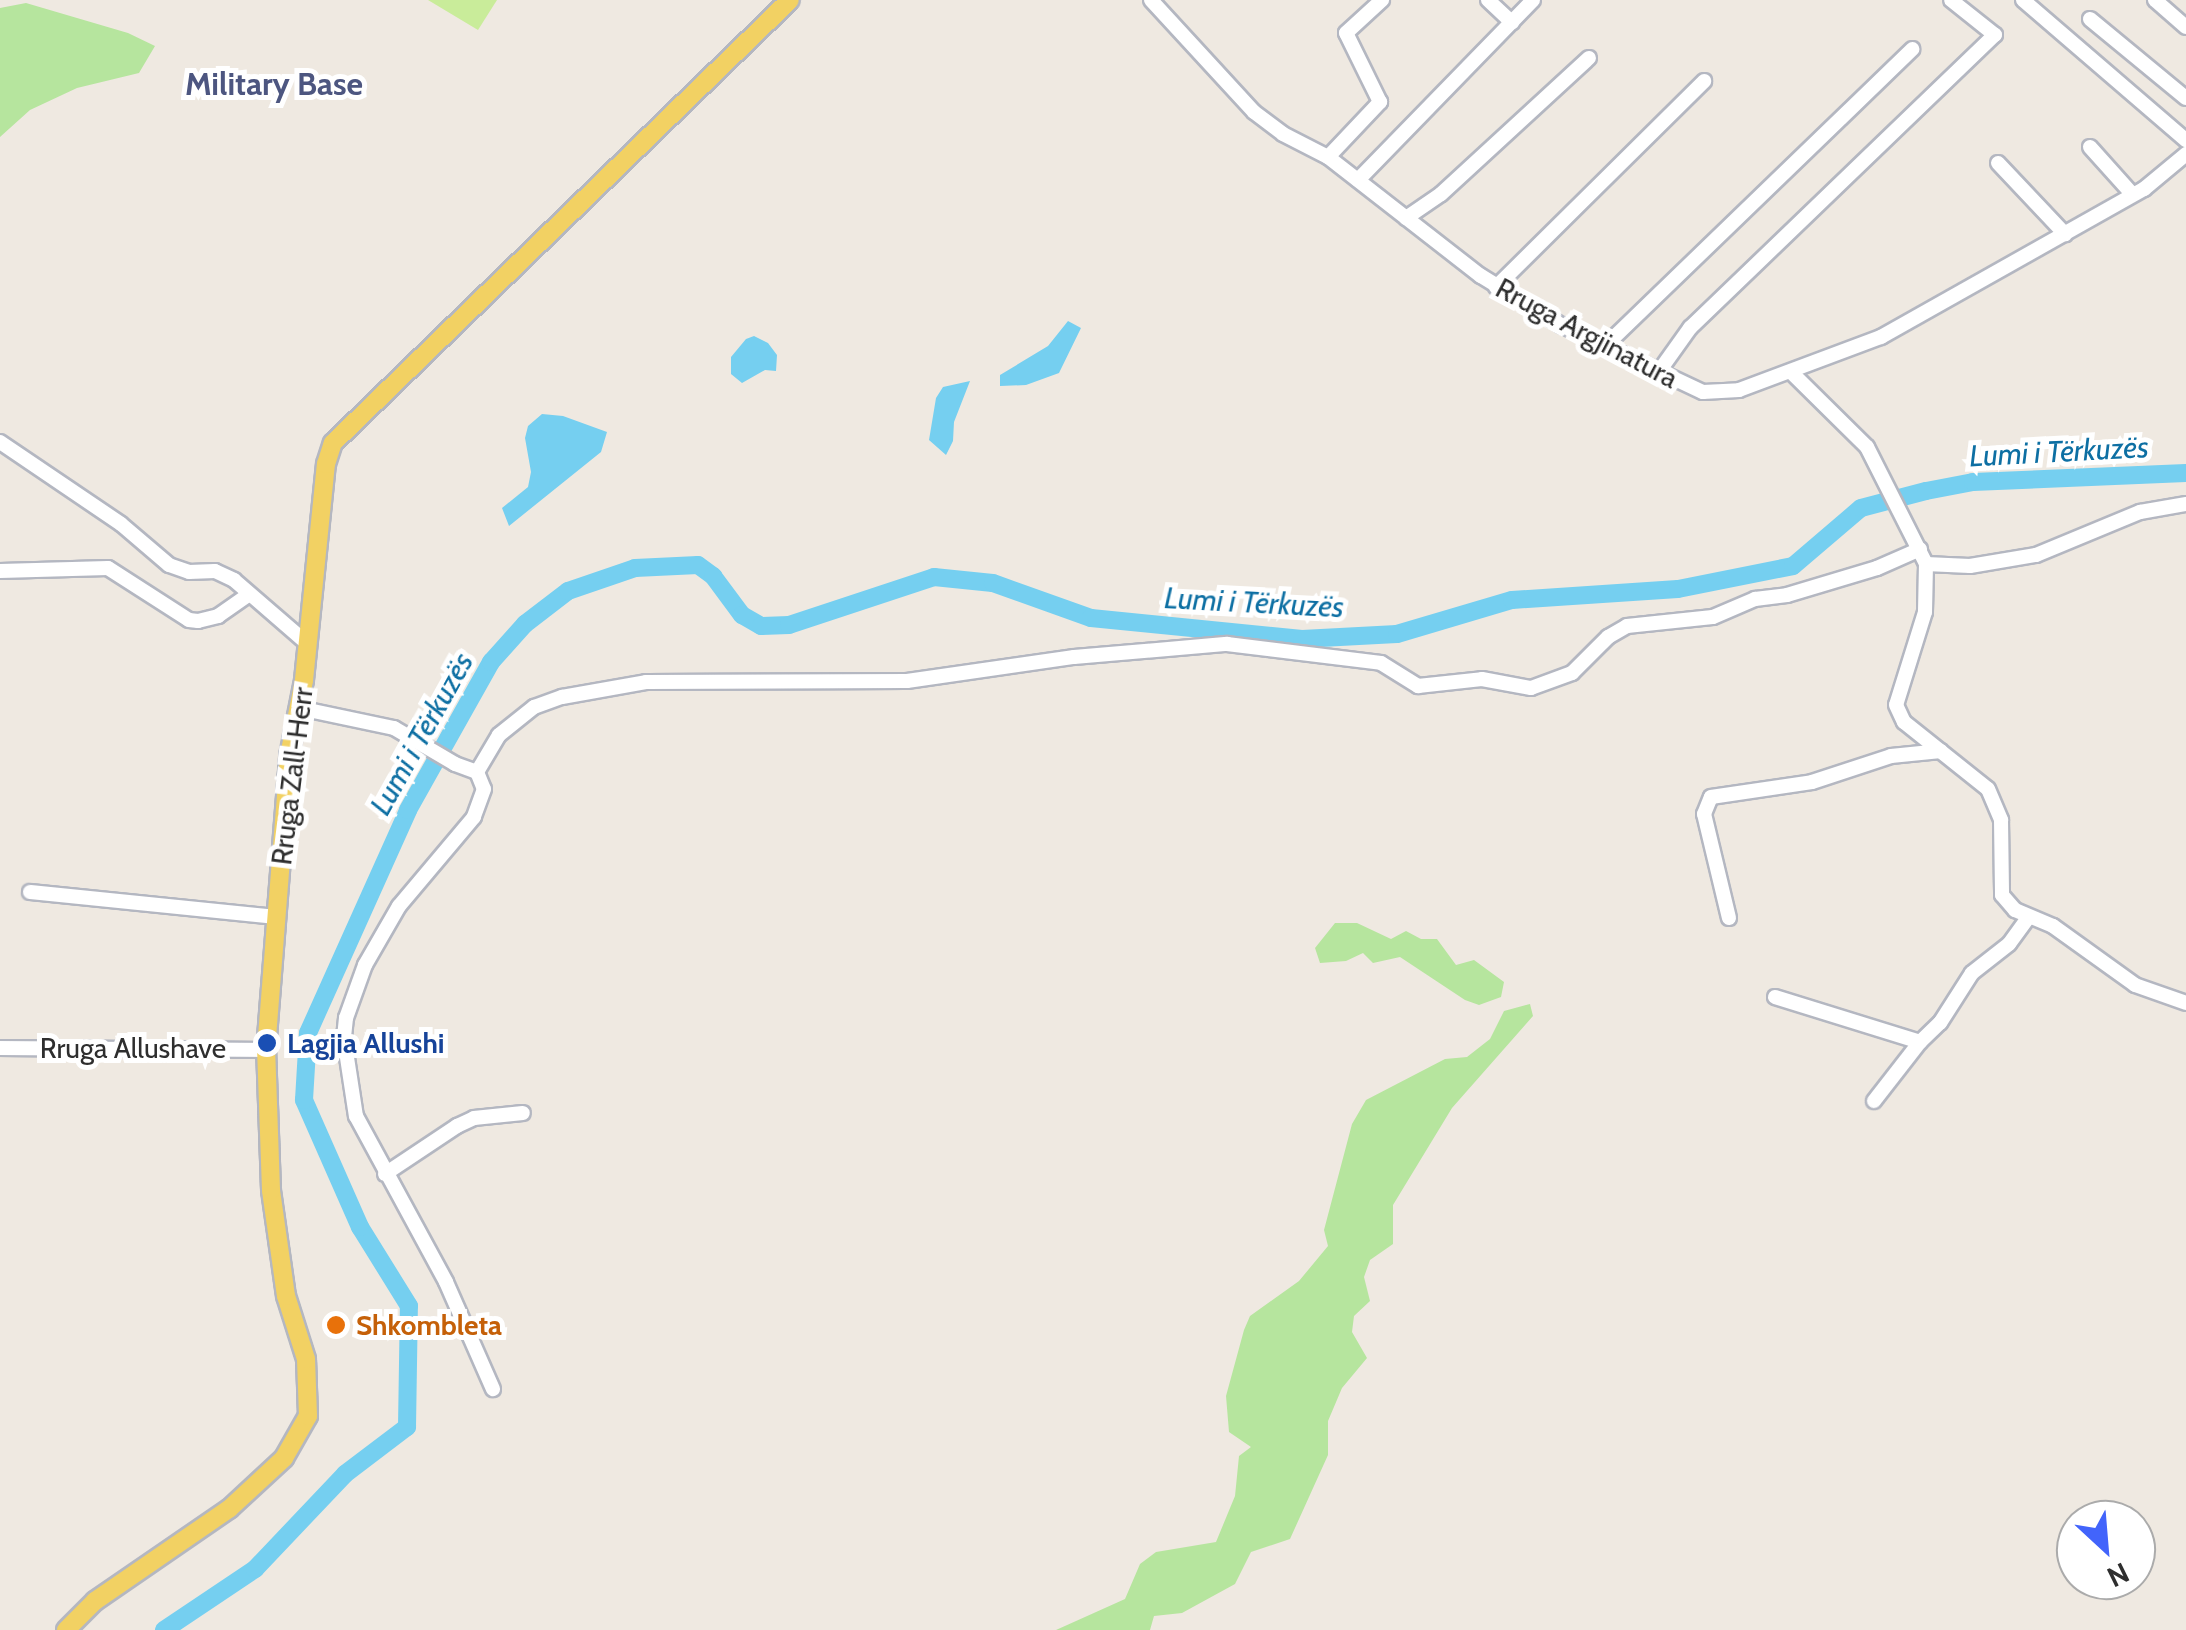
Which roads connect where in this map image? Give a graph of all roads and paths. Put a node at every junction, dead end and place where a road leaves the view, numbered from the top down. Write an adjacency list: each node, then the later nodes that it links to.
1 (790, 0): 35 (main road, Rruga Zall-Herr)
2 (1151, 0): 19 (street, Rruga Argjinatura)
3 (1382, 0): 19 (street)
4 (1488, 0): 10 (street)
5 (1534, 0): 10 (street)
6 (1951, 0): 27 (street)
7 (2023, 0): 16 (street)
8 (2155, 0): 11 (street)
9 (2090, 19): 15 (street)
10 (1512, 22): 21 (street)
11 (2186, 27)
12 (1912, 48): 26 (street)
13 (1588, 58): 23 (street)
14 (1704, 81): 25 (street)
15 (2186, 98)
16 (2186, 140)
17 (2090, 147): 22 (street)
18 (2186, 154): 22 (street, Rruga Argjinatura)
19 (1328, 157): 21 (street, Rruga Argjinatura)
20 (1998, 163): 24 (street)
21 (1358, 180): 23 (street, Rruga Argjinatura)
22 (2133, 195): 24 (street, Rruga Argjinatura)
23 (1406, 218): 25 (street, Rruga Argjinatura)
24 (2065, 234): 28 (street, Rruga Argjinatura)
25 (1496, 287): 26 (street, Rruga Argjinatura)
26 (1606, 345): 27 (street, Rruga Argjinatura)
27 (1660, 370): 28 (street, Rruga Argjinatura)
28 (1792, 373): 31 (street)
29 (0, 442): 34 (street)
30 (2186, 504): 32 (street)
31 (1920, 549): 32 (street); 38 (street)
32 (1926, 564): 37 (street)
33 (0, 571): 34 (street)
34 (249, 594): 35 (street)
35 (308, 644): 36 (main road, Rruga Zall-Herr)
36 (299, 708): 38 (street); 40 (main road, Rruga Zall-Herr)
37 (1942, 750): 41 (street); 42 (street)
38 (478, 772): 50 (street)
39 (30, 892): 40 (street)
40 (277, 917): 47 (main road, Rruga Zall-Herr)
41 (1730, 918)
42 (2028, 918): 44 (street); 45 (street)
43 (1775, 997): 45 (street)
44 (2186, 1004)
45 (1920, 1042): 48 (street)
46 (0, 1048): 47 (street, Rruga Allushave)
47 (266, 1050): 52 (main road, Rruga Zall-Herr)
48 (1874, 1101)
49 (523, 1113): 50 (street)
50 (386, 1174): 51 (street)
51 (493, 1390)
52 (66, 1630)

